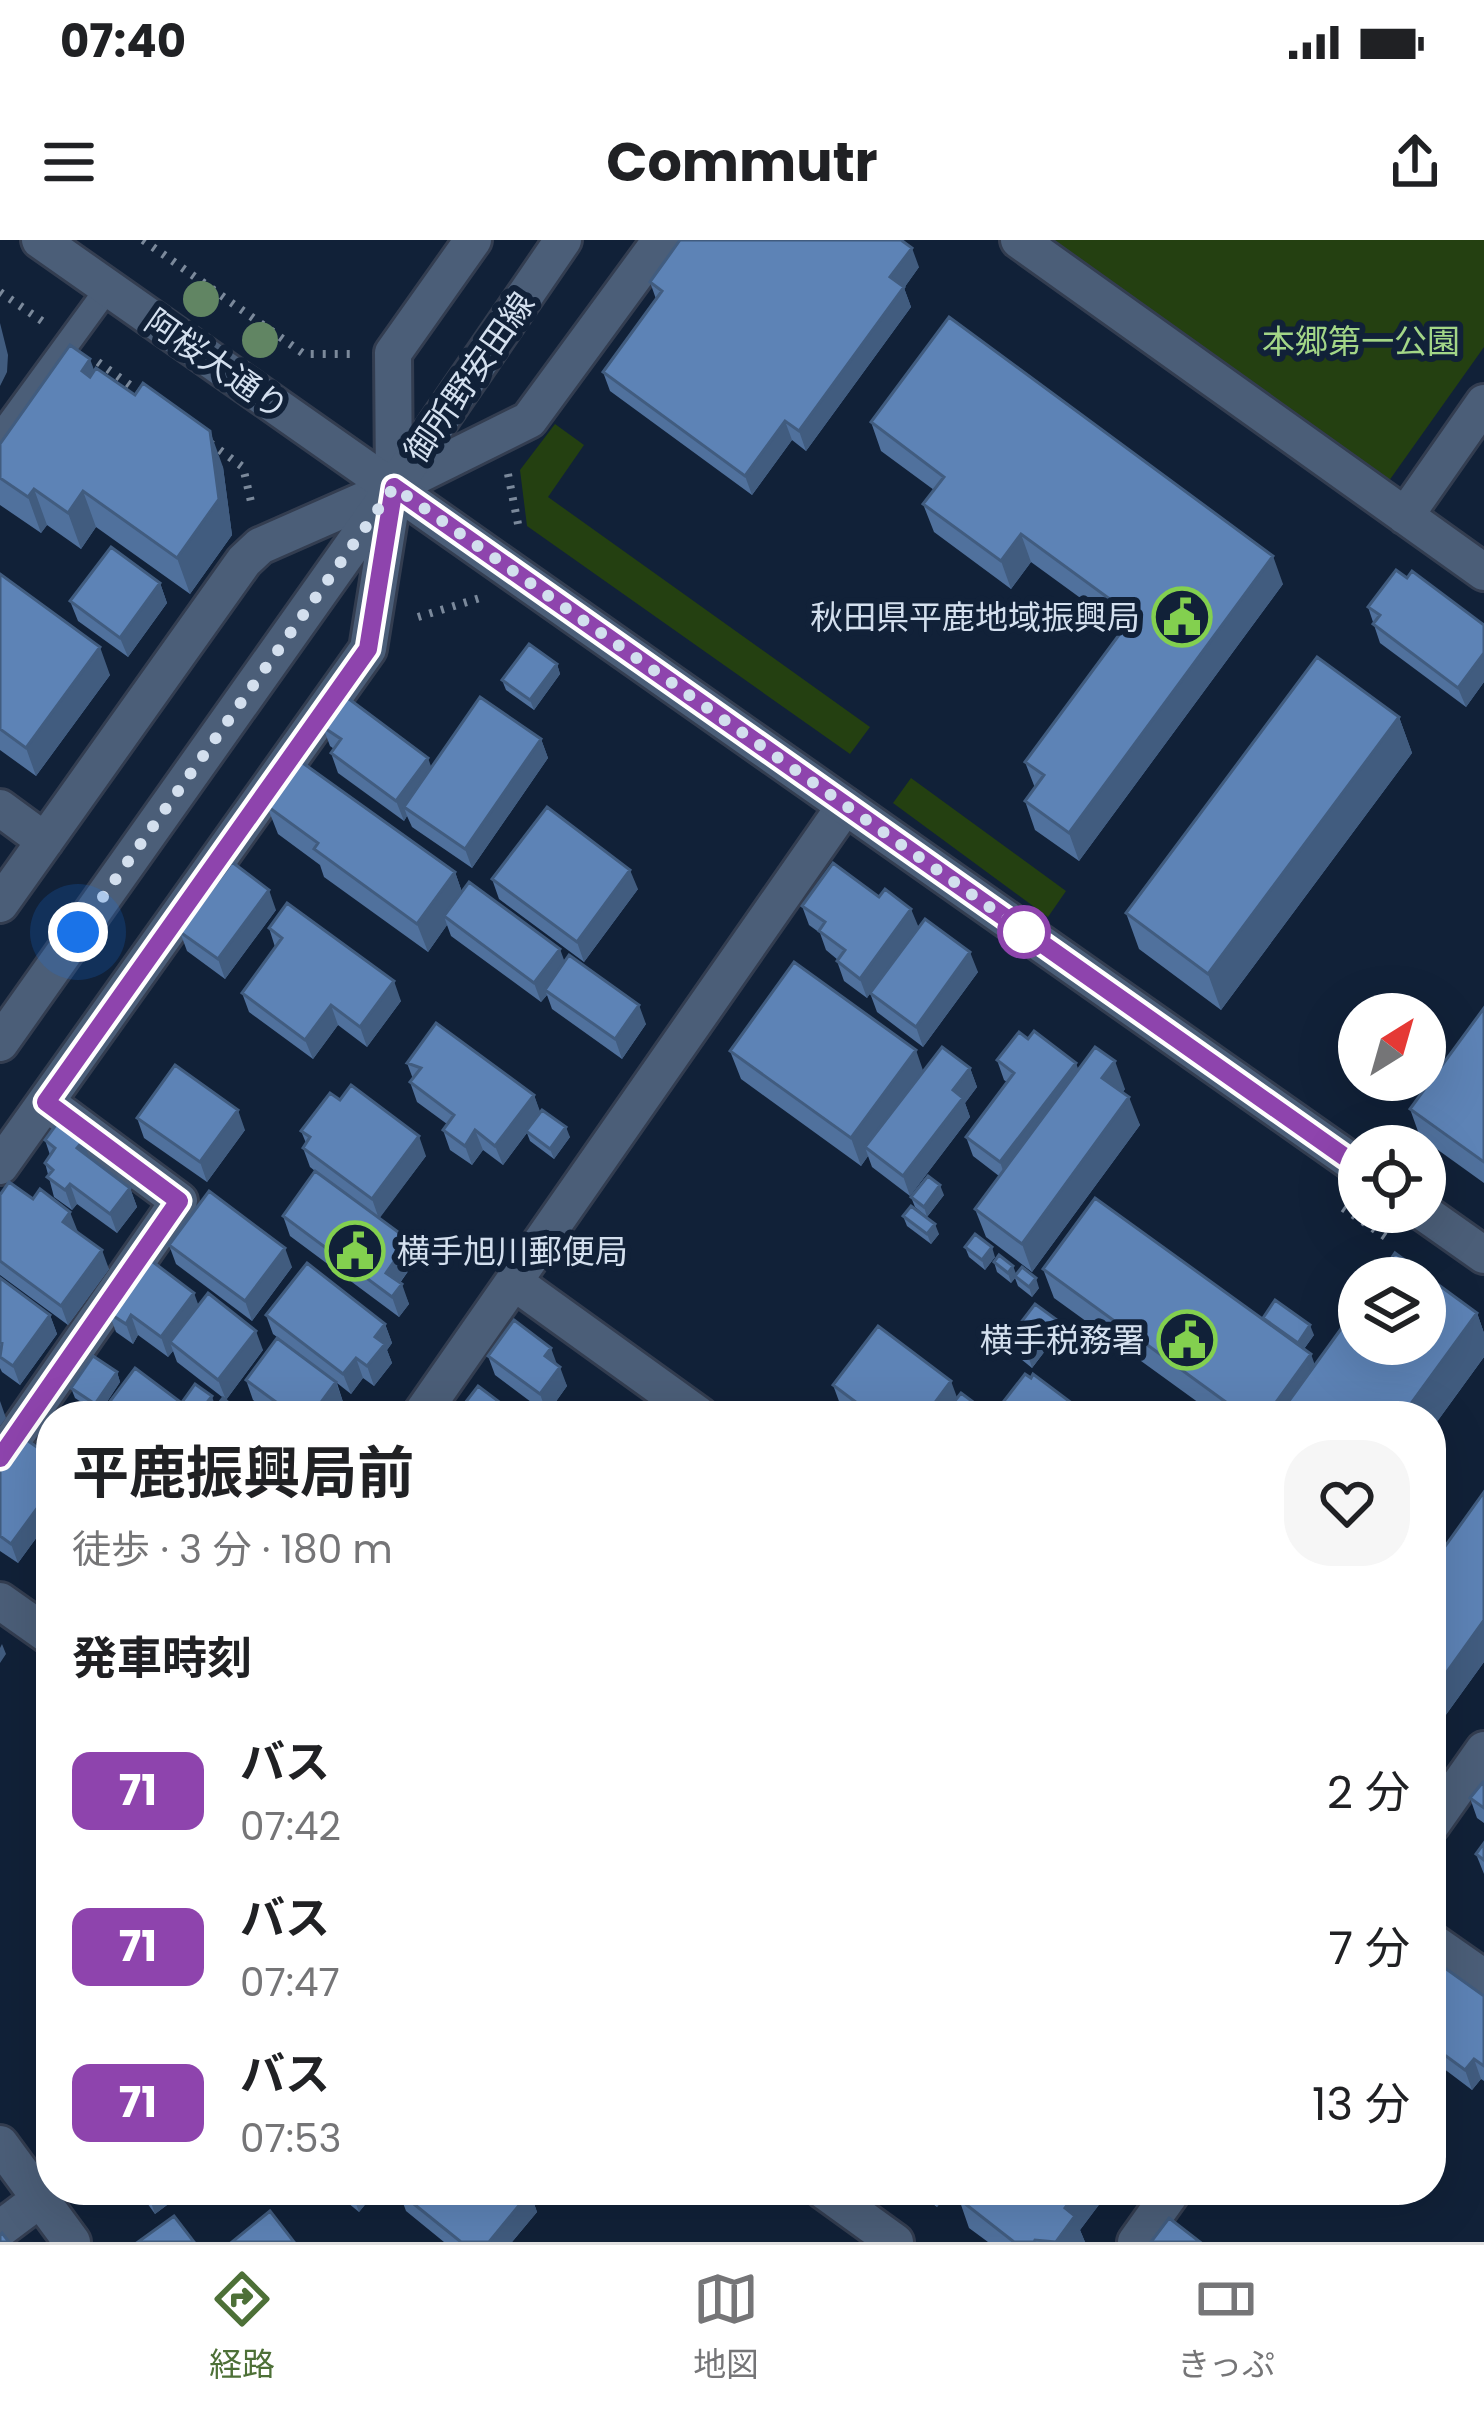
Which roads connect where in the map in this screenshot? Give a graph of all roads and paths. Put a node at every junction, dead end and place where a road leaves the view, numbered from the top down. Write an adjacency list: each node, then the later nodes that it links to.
1 (40, 240): 7 (street, 阿桜大通り)
2 (143, 240): 10 (path)
3 (472, 240): 10 (street)
4 (563, 240): 15 (street, 御所野安田線)
5 (661, 240): 15 (street)
6 (1019, 240): 16 (street)
7 (108, 289): 9 (lane); 15 (street, 阿桜大通り)
8 (0, 292): 9 (path)
9 (69, 341): 11 (path); 13 (lane)
10 (393, 353): 15 (street)
11 (147, 397)
12 (1484, 403): 16 (street)
13 (0, 436)
14 (204, 439): 17 (path)
15 (394, 487): 17 (street); 19 (street, 阿桜大通り); 23 (street, 御所野安田線); 24 (street)
16 (1405, 516): 18 (street)
17 (260, 546): 21 (street)
18 (1484, 572)
19 (845, 806): 25 (street, 阿桜大通り); 29 (street)
20 (0, 808): 21 (street)
21 (45, 841): 22 (street)
22 (0, 904)
23 (0, 1042)
24 (46, 1102): 26 (street); 30 (street)
25 (1338, 1152)
26 (0, 1166)
27 (1446, 1228): 28 (street)
28 (1484, 1255)
29 (514, 1282): 31 (street); 32 (street)
30 (40, 1401)
31 (431, 1401)
32 (679, 1401)
33 (36, 1406): 34 (street)
34 (0, 1458)
35 (0, 1601): 36 (street)
36 (36, 1626)
37 (1484, 1750): 38 (street)
38 (1446, 1804)
39 (1446, 1951): 40 (street)
40 (1484, 1978)
41 (0, 2144): 42 (street)
42 (36, 2194)
43 (36, 2202): 47 (street)
44 (44, 2205): 48 (street)
45 (844, 2205): 49 (street)
46 (1162, 2205): 50 (street)
47 (0, 2229)
48 (72, 2242)
49 (895, 2242)
50 (1136, 2242)

